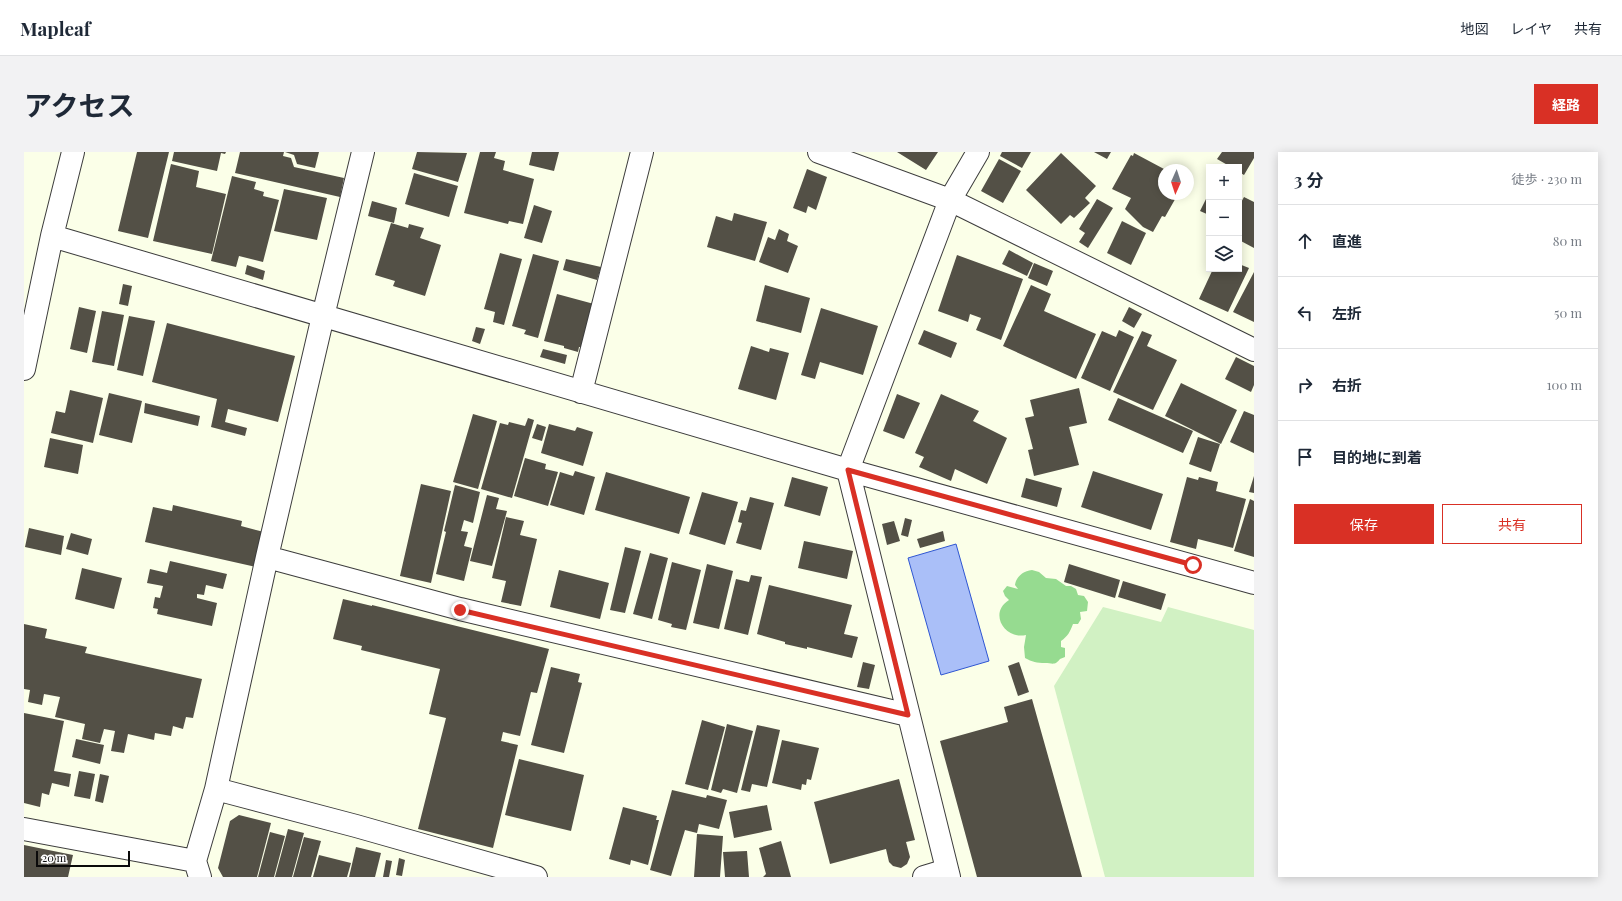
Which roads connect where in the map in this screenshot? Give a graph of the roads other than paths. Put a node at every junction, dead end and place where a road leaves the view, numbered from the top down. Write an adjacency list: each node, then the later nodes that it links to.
1 (73, 152): 7 (street)
2 (363, 152): 8 (street)
3 (642, 152): 12 (street)
4 (819, 152): 6 (street)
5 (978, 152): 6 (street)
6 (950, 200): 10 (street); 13 (street)
7 (52, 236): 8 (street); 9 (street)
8 (323, 316): 12 (street); 14 (street)
9 (29, 323): 11 (street)
10 (1254, 350)
11 (24, 369)
12 (581, 392): 13 (street)
13 (848, 470): 15 (street); 16 (street)
14 (267, 557): 16 (street); 17 (street)
15 (1254, 583)
16 (908, 715): 20 (street)
17 (216, 789): 19 (street); 21 (street)
18 (24, 829): 19 (street)
19 (197, 869)
20 (948, 874): 22 (street)
21 (536, 877)
22 (924, 877)

